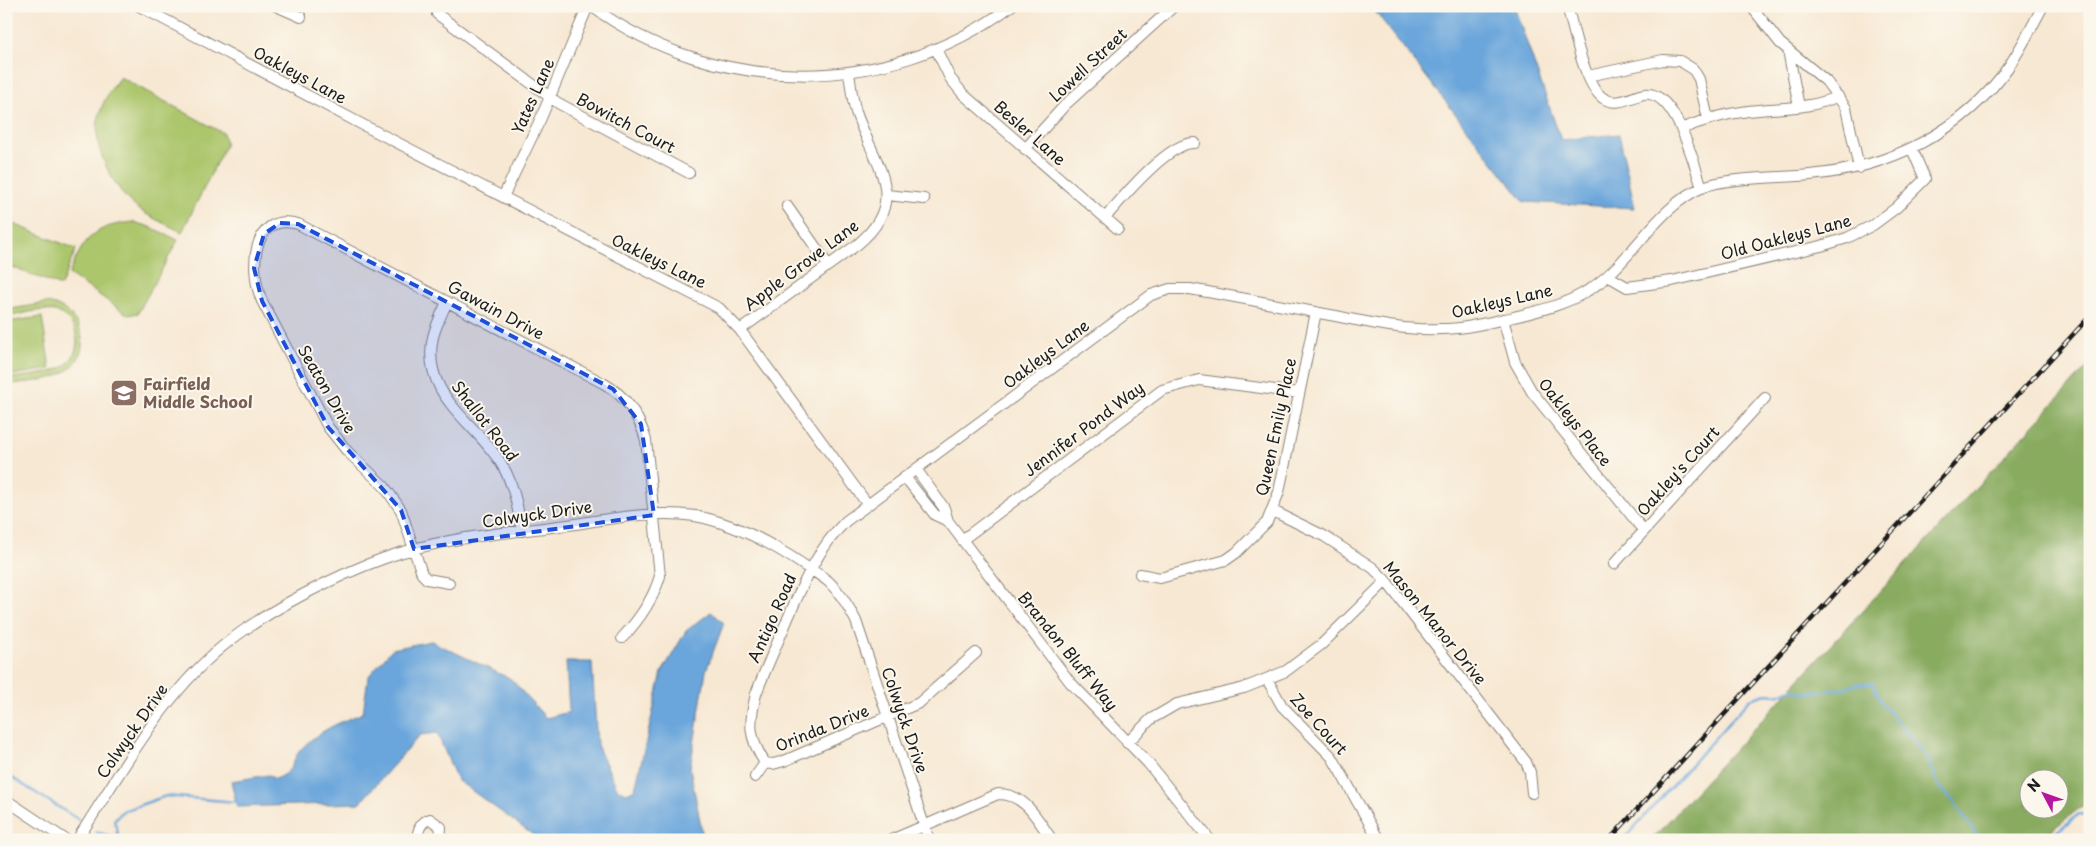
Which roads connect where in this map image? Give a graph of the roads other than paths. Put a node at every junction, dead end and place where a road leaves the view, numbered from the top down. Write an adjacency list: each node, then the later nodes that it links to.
1 (139, 6): 27 (street, Oakleys Lane)
2 (276, 6): 10 (street)
3 (589, 6): 13 (street); 16 (street, Yates Lane)
4 (1011, 6): 11 (street)
5 (1174, 6): 21 (street, Lowell Street)
6 (1567, 6): 14 (street)
7 (1751, 6): 12 (street)
8 (2043, 6): 22 (street, Oakleys Lane)
9 (437, 14): 16 (street, Bowitch Court)
10 (301, 18)
11 (936, 50): 13 (street); 21 (street, Besler Lane)
12 (1788, 50): 15 (street); 17 (street)
13 (849, 73): 26 (street, Apple Grove Lane)
14 (1588, 76): 18 (street); 19 (street)
15 (1838, 96): 17 (street); 23 (street)
16 (550, 98): 24 (street, Bowitch Court); 27 (street, Yates Lane)
17 (1799, 107): 18 (street)
18 (1708, 119): 19 (street)
19 (1681, 129): 25 (street)
20 (1195, 143): 30 (street)
21 (1025, 149): 30 (street, Besler Lane)
22 (1912, 149): 23 (street, Oakleys Lane); 34 (street, Old Oakleys Lane)
23 (1860, 168): 25 (street, Oakleys Lane)
24 (689, 173)
25 (1702, 188): 34 (street, Oakleys Lane)
26 (887, 195): 28 (street); 33 (street, Apple Grove Lane)
27 (503, 197): 38 (street, Oakleys Lane)
28 (924, 199)
29 (787, 206): 33 (street)
30 (1105, 218): 31 (street, Besler Lane)
31 (1118, 229)
32 (255, 256): 35 (street, Gawain Drive); 50 (street, Seaton Drive)
33 (828, 265): 38 (street, Apple Grove Lane)
34 (1608, 276): 37 (street, Oakleys Lane)
35 (447, 302): 45 (street, Gawain Drive); 47 (street, Shallot Road)
36 (1316, 312): 37 (street, Oakleys Lane); 39 (street, Queen Emily Place); 41 (street, Oakleys Lane)
37 (1503, 319): 48 (street, Oakleys Place)
38 (740, 330): 43 (street, Oakleys Lane)
39 (1299, 393): 44 (street, Queen Emily Place); 49 (street, Jennifer Pond Way)
40 (1765, 398): 48 (street, Oakley's Court)
41 (916, 469): 42 (street, Oakleys Lane); 46 (street, Brandon Bluff Way)
42 (906, 477): 43 (street, Oakleys Lane); 46 (street, Brandon Bluff Way)
43 (868, 505): 52 (street, Antigo Road)
44 (1273, 511): 53 (street, Queen Emily Place); 54 (street, Mason Manor Drive)
45 (654, 515): 47 (street, Colwyck Drive); 52 (street, Colwyck Drive); 56 (street, Gawain Drive)
46 (948, 521): 49 (street, Brandon Bluff Way)
47 (522, 531): 50 (street, Colwyck Drive)
48 (1644, 531): 51 (street, Oakley's Court)
49 (962, 540): 60 (street, Brandon Bluff Way)
50 (414, 549): 55 (street, Seaton Drive); 67 (street, Colwyck Drive)
51 (1614, 564)
52 (810, 570): 59 (street, Colwyck Drive); 61 (street, Antigo Road)
53 (1140, 574)
54 (1386, 581): 58 (street); 63 (street, Mason Manor Drive)
55 (449, 582)
56 (622, 638)
57 (976, 653): 59 (street, Orinda Drive)
58 (1267, 680): 60 (street); 74 (street, Zoe Court)
59 (888, 718): 61 (street, Orinda Drive); 65 (street, Colwyck Drive)
60 (1127, 743): 73 (street, Brandon Bluff Way)
61 (765, 762): 62 (street, Orinda Drive)
62 (756, 777)
63 (1532, 793)
64 (6, 800): 66 (street)
65 (924, 826): 70 (street); 71 (street, Colwyck Drive); 72 (street)
66 (66, 840)
67 (76, 840)
68 (417, 840): 69 (street)
69 (440, 840)
70 (892, 840)
71 (929, 840)
72 (1052, 840)
73 (1210, 840)
74 (1379, 840)

